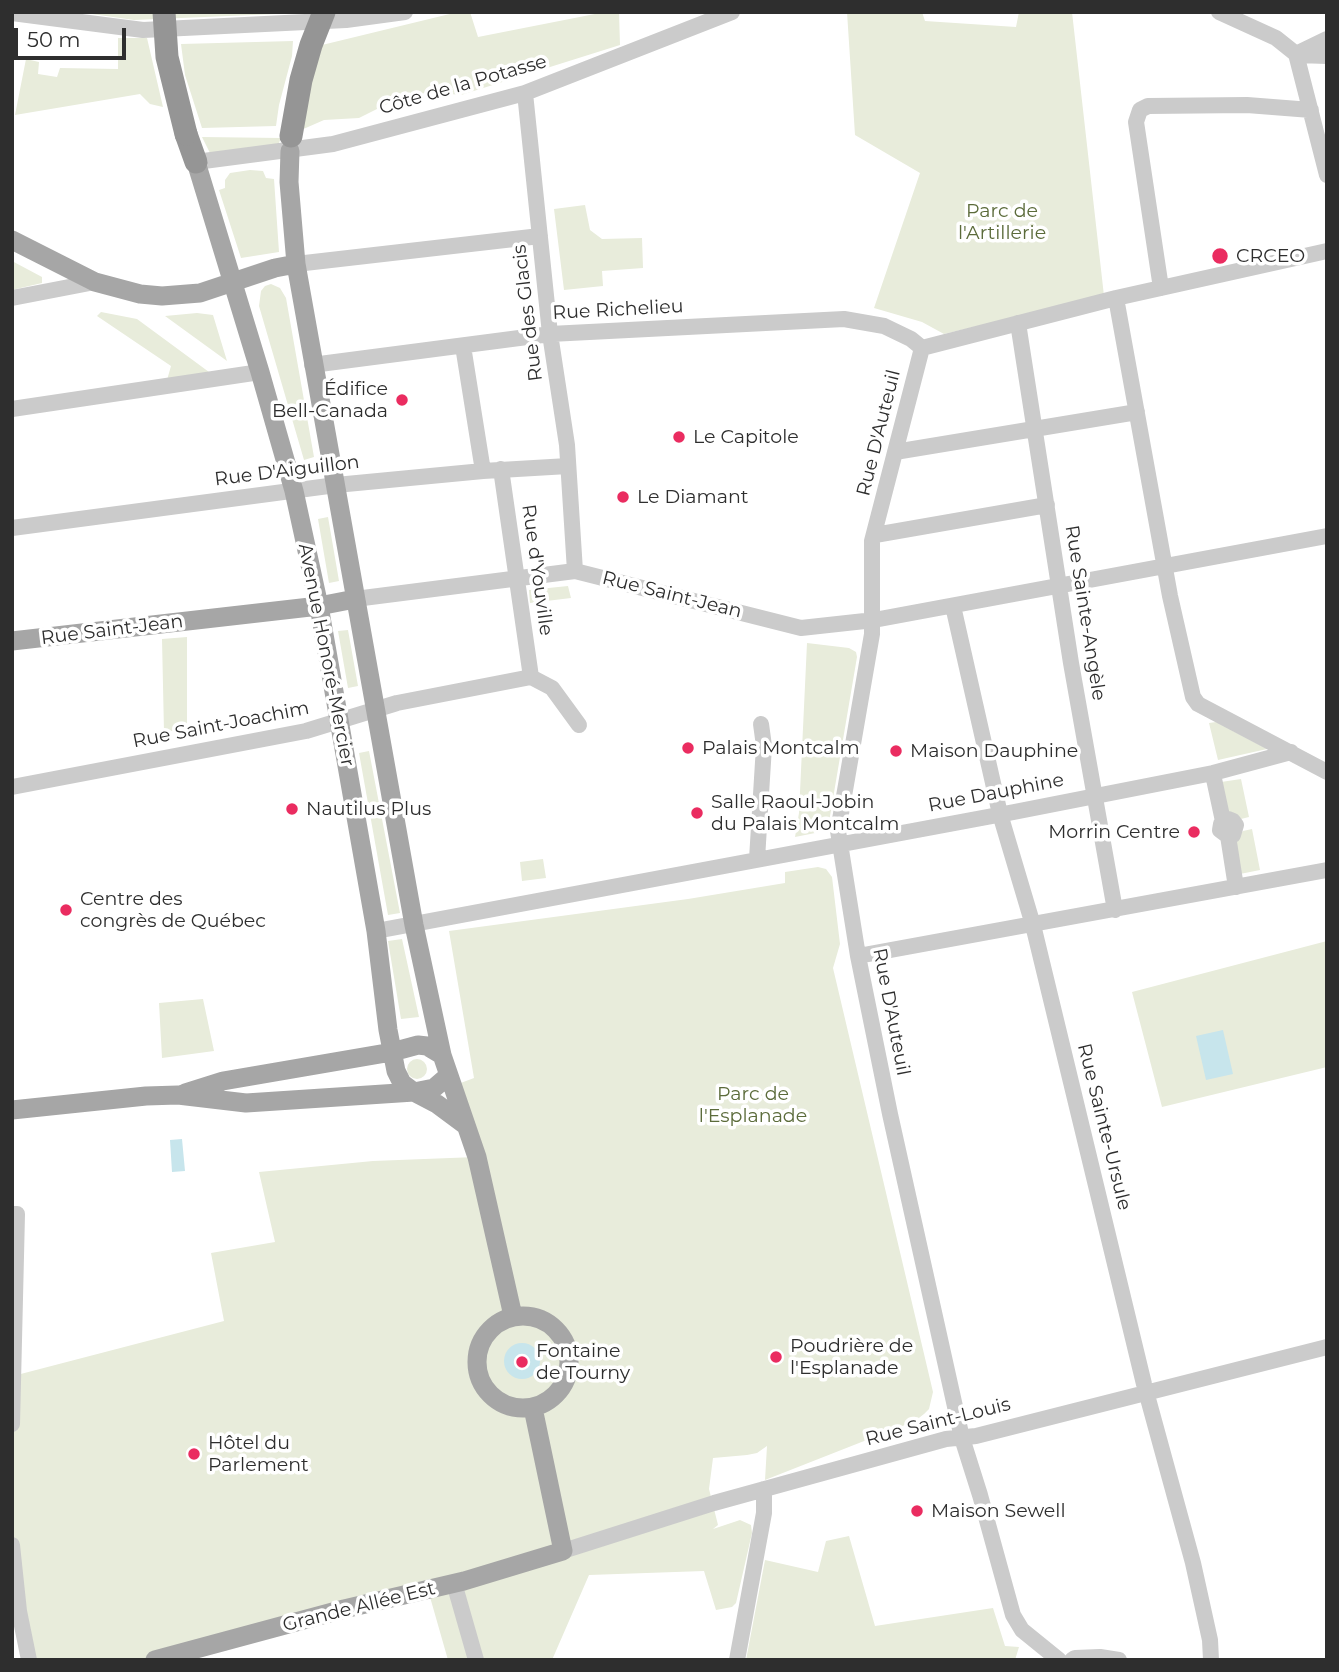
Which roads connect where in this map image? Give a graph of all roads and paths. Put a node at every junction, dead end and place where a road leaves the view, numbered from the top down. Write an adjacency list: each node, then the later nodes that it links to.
1 (164, 12): 13 (highway, bridge)
2 (324, 12): 12 (highway, bridge)
3 (405, 12): 6 (street)
4 (732, 12): 10 (street, Côte de la Potasse)
5 (1219, 12): 8 (street)
6 (12, 13)
7 (1327, 39): 8 (street)
8 (1296, 54): 9 (street); 11 (street)
9 (1327, 56)
10 (525, 93): 12 (street, Côte de la Potasse); 15 (street, Rue des Glacis)
11 (1311, 110): 14 (street); 21 (street)
12 (290, 143): 13 (street, Côte de la Potasse); 18 (main road, Avenue Honoré-Mercier)
13 (196, 162): 20 (main road, Avenue Honoré-Mercier)
14 (1327, 175)
15 (540, 236): 18 (street); 25 (street, Rue des Glacis)
16 (12, 240): 19 (main road)
17 (1327, 251): 21 (street)
18 (296, 264): 20 (main road); 28 (main road, Avenue Honoré-Mercier)
19 (95, 282): 20 (main road); 22 (street)
20 (232, 282): 29 (main road, Avenue Honoré-Mercier)
21 (1161, 288): 23 (street)
22 (12, 298)
23 (1116, 298): 24 (street); 31 (street)
24 (1018, 323): 27 (street); 32 (street, Rue Sainte-Angèle)
25 (550, 334): 26 (street, Rue Richelieu); 27 (street, Rue Richelieu); 34 (street, Rue des Glacis)
26 (463, 346): 28 (street, Rue Richelieu); 36 (street)
27 (922, 348): 33 (street, Rue D'Auteuil)
28 (312, 365): 37 (main road, Avenue Honoré-Mercier)
29 (260, 372): 30 (street); 38 (main road, Avenue Honoré-Mercier)
30 (12, 409)
31 (1137, 412): 32 (street); 43 (street)
32 (1035, 428): 33 (street); 39 (street, Rue Sainte-Angèle)
33 (895, 452): 41 (street, Rue D'Auteuil)
34 (568, 466): 35 (street, Rue D'Aiguillon); 44 (street, Rue des Glacis)
35 (501, 469): 36 (street, Rue D'Aiguillon); 45 (street, Rue d'Youville)
36 (483, 471): 37 (street, Rue D'Aiguillon)
37 (336, 485): 38 (street, Rue D'Aiguillon); 47 (main road, Avenue Honoré-Mercier)
38 (294, 491): 40 (street, Rue D'Aiguillon); 48 (main road, Avenue Honoré-Mercier)
39 (1047, 505): 41 (street); 46 (street, Rue Sainte-Angèle)
40 (12, 528)
41 (875, 535): 50 (street, Rue D'Auteuil)
42 (1327, 536): 43 (street, Rue Saint-Jean)
43 (1167, 566): 46 (street, Rue Saint-Jean); 57 (street)
44 (575, 571): 45 (street, Rue Saint-Jean); 50 (street, Rue Saint-Jean)
45 (516, 578): 47 (street, Rue Saint-Jean); 52 (street, Rue d'Youville)
46 (1059, 586): 49 (street, Rue Saint-Jean); 61 (street, Rue Sainte-Angèle)
47 (355, 599): 48 (main road, Rue Saint-Jean); 53 (main road, Avenue Honoré-Mercier)
48 (319, 606): 51 (main road, Rue Saint-Jean); 54 (main road, Avenue Honoré-Mercier)
49 (953, 606): 50 (street, Rue Saint-Jean); 62 (street, Rue Sainte-Ursule)
50 (874, 620): 63 (street, Rue D'Auteuil)
51 (12, 641)
52 (531, 677): 53 (street, Rue Saint-Joachim); 56 (street)
53 (374, 710): 54 (street, Rue Saint-Joachim); 68 (main road, Avenue Honoré-Mercier)
54 (340, 720): 60 (street, Rue Saint-Joachim); 70 (main road, Avenue Honoré-Mercier)
55 (761, 724): 64 (street)
56 (579, 725)
57 (1291, 752): 58 (street); 61 (street, Rue Dauphine)
58 (1327, 772)
59 (1214, 779): 66 (street)
60 (12, 787)
61 (1095, 795): 62 (street, Rue Dauphine); 67 (street, Rue Sainte-Angèle)
62 (1000, 814): 63 (street, Rue Dauphine); 69 (street, Rue Sainte-Ursule)
63 (839, 844): 64 (street, Rue Dauphine); 71 (street, Rue D'Auteuil)
64 (757, 859): 68 (street, Rue Dauphine)
65 (1327, 870): 66 (street)
66 (1236, 887): 67 (street)
67 (1115, 910): 69 (street)
68 (414, 925): 70 (street, Rue Dauphine); 73 (main road, Avenue Honoré-Mercier)
69 (1033, 925): 71 (street); 82 (street, Rue Sainte-Ursule)
70 (376, 931): 72 (main road, Avenue Honoré-Mercier)
71 (858, 956): 85 (street, Rue D'Auteuil)
72 (392, 1052): 73 (main road); 75 (main road, Avenue Honoré-Mercier); 76 (main road)
73 (442, 1055): 74 (main road, Avenue Honoré-Mercier)
74 (448, 1076): 75 (main road); 78 (main road, Avenue Honoré-Mercier)
75 (414, 1092): 76 (main road); 78 (main road, Avenue Honoré-Mercier)
76 (178, 1095): 77 (main road)
77 (12, 1110)
78 (464, 1124): 80 (main road, Avenue Honoré-Mercier)
79 (15, 1214): 84 (street)
80 (513, 1316): 83 (main road); 83 (main road)
81 (1327, 1347): 82 (street, Rue Saint-Louis)
82 (1146, 1393): 85 (street, Rue Saint-Louis); 97 (street, Rue Sainte-Ursule)
83 (533, 1408): 88 (main road)
84 (12, 1424)
85 (962, 1438): 86 (street, Rue Saint-Louis); 94 (street, Rue D'Auteuil)
86 (764, 1489): 88 (street, Rue Saint-Louis); 93 (street)
87 (12, 1545): 90 (street)
88 (563, 1551): 89 (main road, Grande Allée Est)
89 (454, 1583): 91 (main road, Grande Allée Est); 92 (street)
90 (29, 1660)
91 (155, 1660)
92 (476, 1660)
93 (737, 1660)
94 (1059, 1660)
95 (1072, 1660): 96 (street)
96 (1119, 1660)
97 (1211, 1660)

